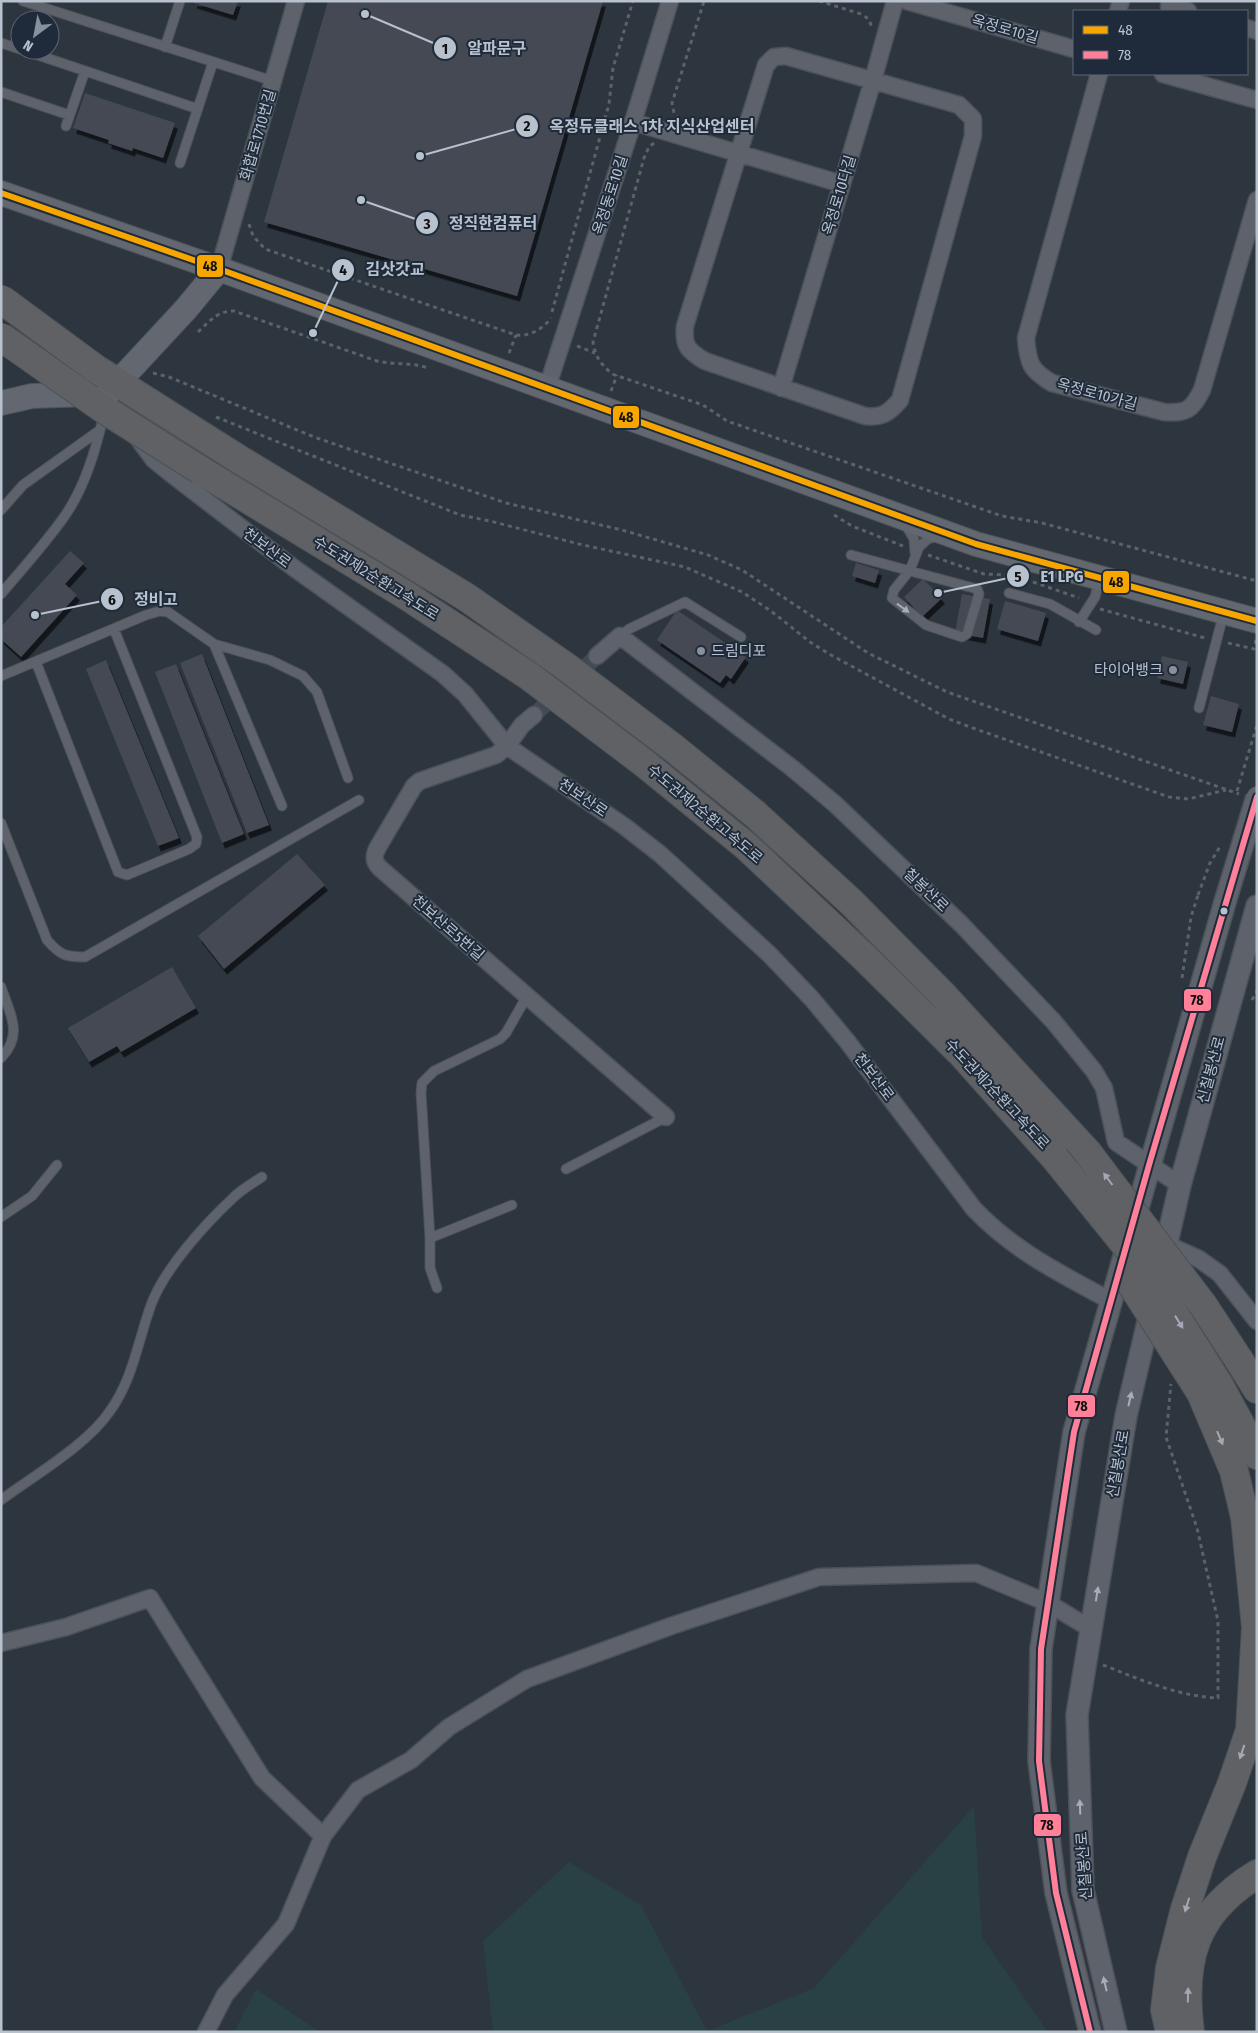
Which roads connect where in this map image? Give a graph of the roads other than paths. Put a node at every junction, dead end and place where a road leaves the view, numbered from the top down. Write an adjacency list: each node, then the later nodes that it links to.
1 (23, 1): 9 (lane)
2 (180, 1): 9 (lane)
3 (296, 1): 17 (street, 화합로1710번길)
4 (670, 1): 22 (street, 옥정동로10길)
5 (895, 1): 16 (street, 옥정로10다길)
6 (907, 1): 10 (street, 옥정로10길)
7 (1169, 6): 8 (street)
8 (1184, 10)
9 (165, 46): 12 (lane)
10 (1073, 49)
11 (54, 60): 13 (lane)
12 (213, 62): 17 (lane); 20 (lane)
13 (85, 71): 20 (lane); 21 (lane)
14 (1099, 75): 28 (street, 옥정로10가길)
15 (1167, 75): 19 (street)
16 (873, 80): 24 (street); 26 (street, 옥정로10다길); 33 (street)
17 (273, 81): 29 (street, 화합로1710번길)
18 (1, 92): 21 (lane)
19 (1257, 100)
20 (198, 109): 25 (lane)
21 (69, 115): 23 (lane)
22 (633, 122): 24 (street); 32 (street, 옥정동로10길)
23 (66, 126)
24 (740, 153): 26 (street); 33 (street)
25 (180, 163)
26 (842, 184): 33 (street, 옥정로10다길)
27 (1, 193): 29 (main road)
28 (1257, 200)
29 (219, 268): 32 (main road); 34 (main road, bridge)
30 (1, 299): 83 (highway, 수도권제2순환고속도로, one-way to 30, bridge)
31 (1, 337): 82 (highway, 수도권제2순환고속도로, one-way to 82, bridge)
32 (547, 388): 38 (main road)
33 (781, 388)
34 (108, 393): 35 (main road); 36 (lane); 59 (street, 천보산로)
35 (1, 403)
36 (100, 430): 37 (lane); 45 (lane)
37 (1, 510)
38 (895, 514): 39 (main road); 41 (lane)
39 (949, 533): 41 (lane); 43 (main road)
40 (851, 555): 42 (lane)
41 (915, 556): 42 (lane)
42 (910, 570): 42 (lane, one-way to 42)
43 (1100, 578): 46 (main road); 48 (lane)
44 (1009, 593): 48 (lane)
45 (1, 594)
46 (1224, 612): 47 (main road); 57 (lane)
47 (1257, 621)
48 (1079, 622): 50 (lane)
49 (114, 629): 53 (lane); 55 (lane); 55 (lane)
50 (1096, 630)
51 (620, 636): 52 (lane); 54 (street); 70 (street, 칠봉산로)
52 (741, 637)
53 (214, 644): 60 (lane); 63 (lane)
54 (598, 656)
55 (36, 662): 56 (lane)
56 (1, 676)
57 (1199, 708)
58 (534, 715): 59 (street)
59 (507, 746): 67 (street, 천보산로5번길); 80 (street, 천보산로)
60 (348, 778)
61 (1249, 796): 70 (street, 신칠봉산로, bridge)
62 (359, 800): 64 (lane)
63 (282, 806)
64 (1, 823)
65 (1256, 908): 74 (street, 신칠봉산로)
66 (1, 987): 68 (lane)
67 (527, 996): 69 (street, 천보산로5번길); 77 (lane)
68 (1, 1058)
69 (666, 1117): 72 (lane)
70 (1149, 1165): 74 (street, 칠봉산로); 80 (street, 신칠봉산로)
71 (57, 1166): 76 (lane)
72 (566, 1168)
73 (262, 1177): 85 (lane)
74 (1180, 1185): 78 (street, 신칠봉산로)
75 (512, 1205): 77 (lane)
76 (1, 1217)
77 (430, 1238): 79 (lane)
78 (1166, 1244): 81 (street); 87 (street, 신칠봉산로, one-way to 78)
79 (437, 1288)
80 (1111, 1301): 86 (street, 신칠봉산로)
81 (1257, 1321)
82 (1210, 1389): 84 (highway); 94 (highway, one-way to 94)
83 (1257, 1389)
84 (1257, 1455)
85 (1, 1500)
86 (1048, 1603): 87 (street); 89 (street); 92 (street, 신칠봉산로)
87 (1091, 1629): 93 (street, 신칠봉산로, one-way to 87)
88 (1, 1643): 89 (street)
89 (323, 1836): 91 (street)
90 (1257, 1874): 95 (highway, one-way to 90)
91 (206, 2032)
92 (1090, 2032)
93 (1116, 2032)
94 (1170, 2032)
95 (1190, 2032)

